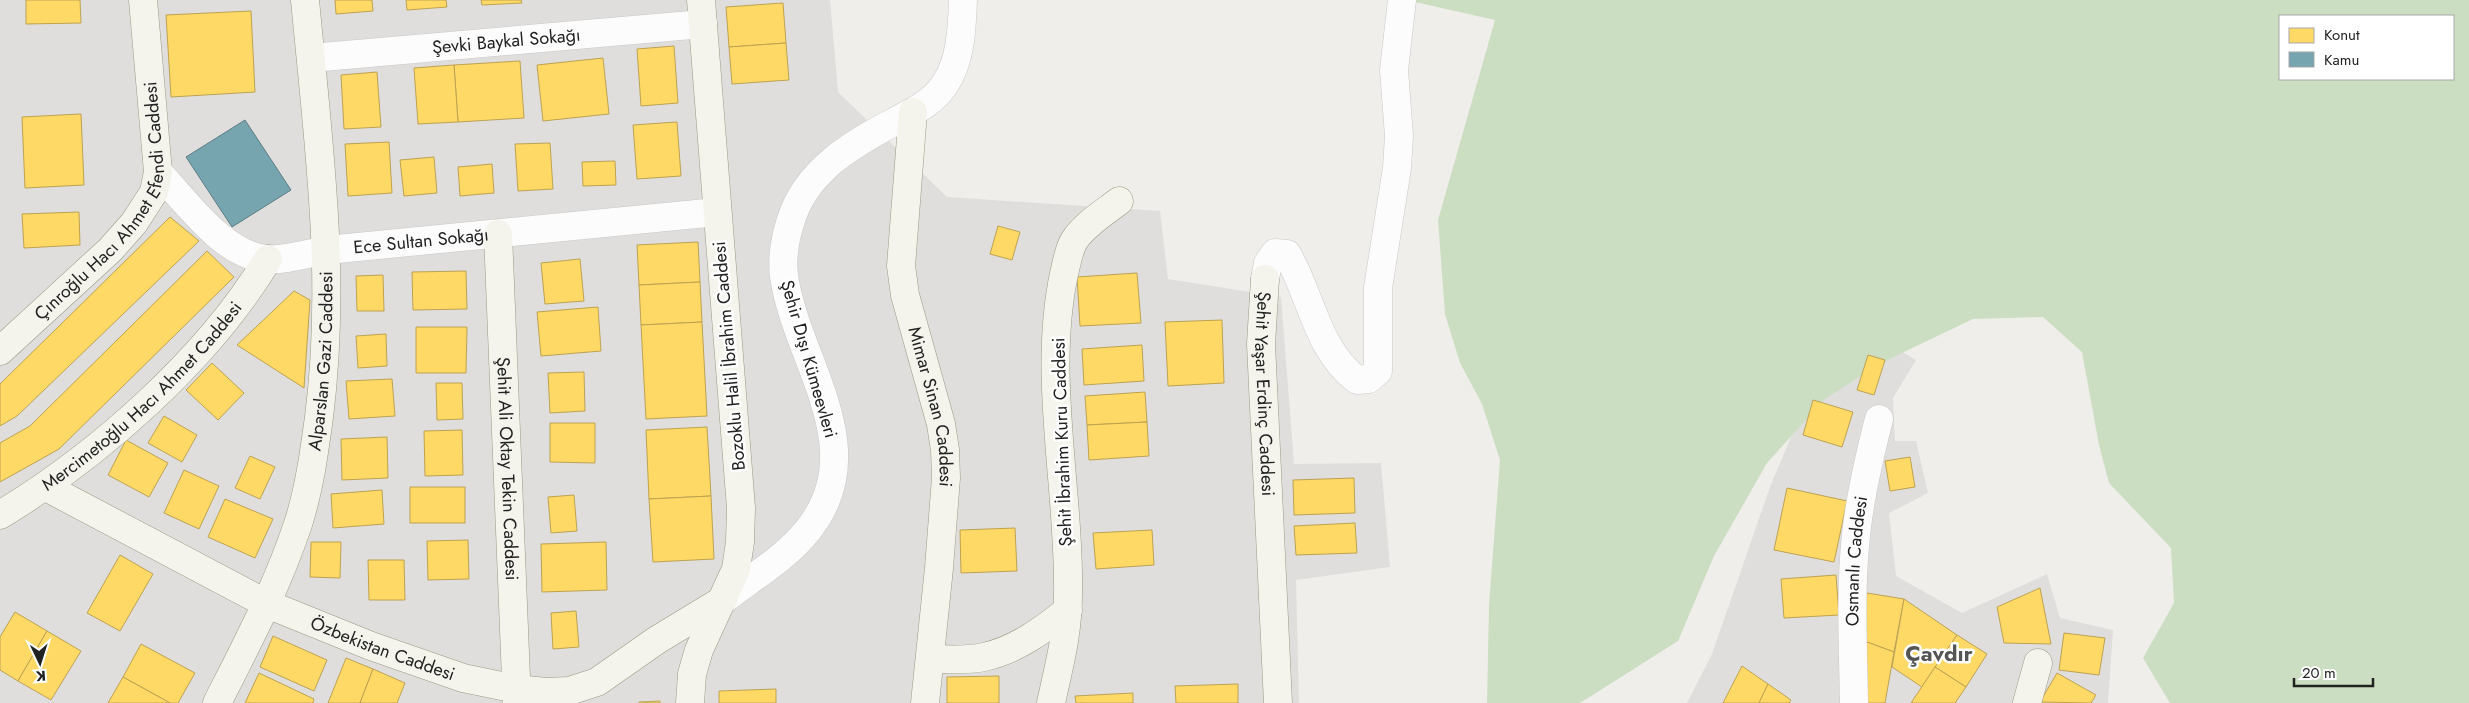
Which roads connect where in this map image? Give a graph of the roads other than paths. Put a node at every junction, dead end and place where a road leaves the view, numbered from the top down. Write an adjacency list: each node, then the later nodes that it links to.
1 (143, 0): 8 (street, Çınroğlu Hacı Ahmet Efendi Caddesi)
2 (305, 0): 6 (street, Alparslan Gazi Caddesi)
3 (963, 0): 7 (street, Şehir Dışı Kümeevleri)
4 (1402, 0): 28 (street, Şehit Yaşar Erdinç Caddesi)
5 (702, 12): 6 (street, Şevki Baykal Sokağı); 10 (street, Bozoklu Halil İbrahim Caddesi)
6 (310, 58): 12 (street, Alparslan Gazi Caddesi)
7 (913, 112): 18 (street, Şehir Dışı Kümeevleri); 21 (street, Mimar Sinan Caddesi)
8 (158, 172): 13 (street, Ece Sultan Sokağı); 14 (street, Çınroğlu Hacı Ahmet Efendi Caddesi)
9 (1119, 201): 20 (street, Şehit İbrahim Kuru Caddesi)
10 (718, 212): 11 (street, Ece Sultan Sokağı); 18 (street, Bozoklu Halil İbrahim Caddesi)
11 (498, 234): 12 (street, Ece Sultan Sokağı); 23 (street, Şehit Ali Oktay Tekin Caddesi)
12 (328, 250): 13 (street, Ece Sultan Sokağı); 19 (street, Alparslan Gazi Caddesi)
13 (268, 259): 16 (street, Mercimetoğlu Hacı Ahmet Caddesi)
14 (0, 350)
15 (1878, 419): 29 (street, Osmanlı Caddesi)
16 (46, 487): 17 (street, Mercimetoğlu Hacı Ahmet Caddesi); 19 (street, Özbekistan Caddesi)
17 (0, 515)
18 (723, 600): 23 (street, Özbekistan Caddesi); 25 (street, Bozoklu Halil İbrahim Caddesi)
19 (267, 604): 23 (street, Özbekistan Caddesi); 24 (street, Alparslan Gazi Caddesi)
20 (1068, 610): 21 (street); 27 (street, Şehit İbrahim Kuru Caddesi)
21 (930, 659): 26 (street, Mimar Sinan Caddesi)
22 (2038, 663): 30 (street)
23 (517, 696)
24 (217, 703)
25 (690, 703)
26 (925, 703)
27 (1051, 703)
28 (1278, 703)
29 (1854, 703)
30 (2027, 703)

